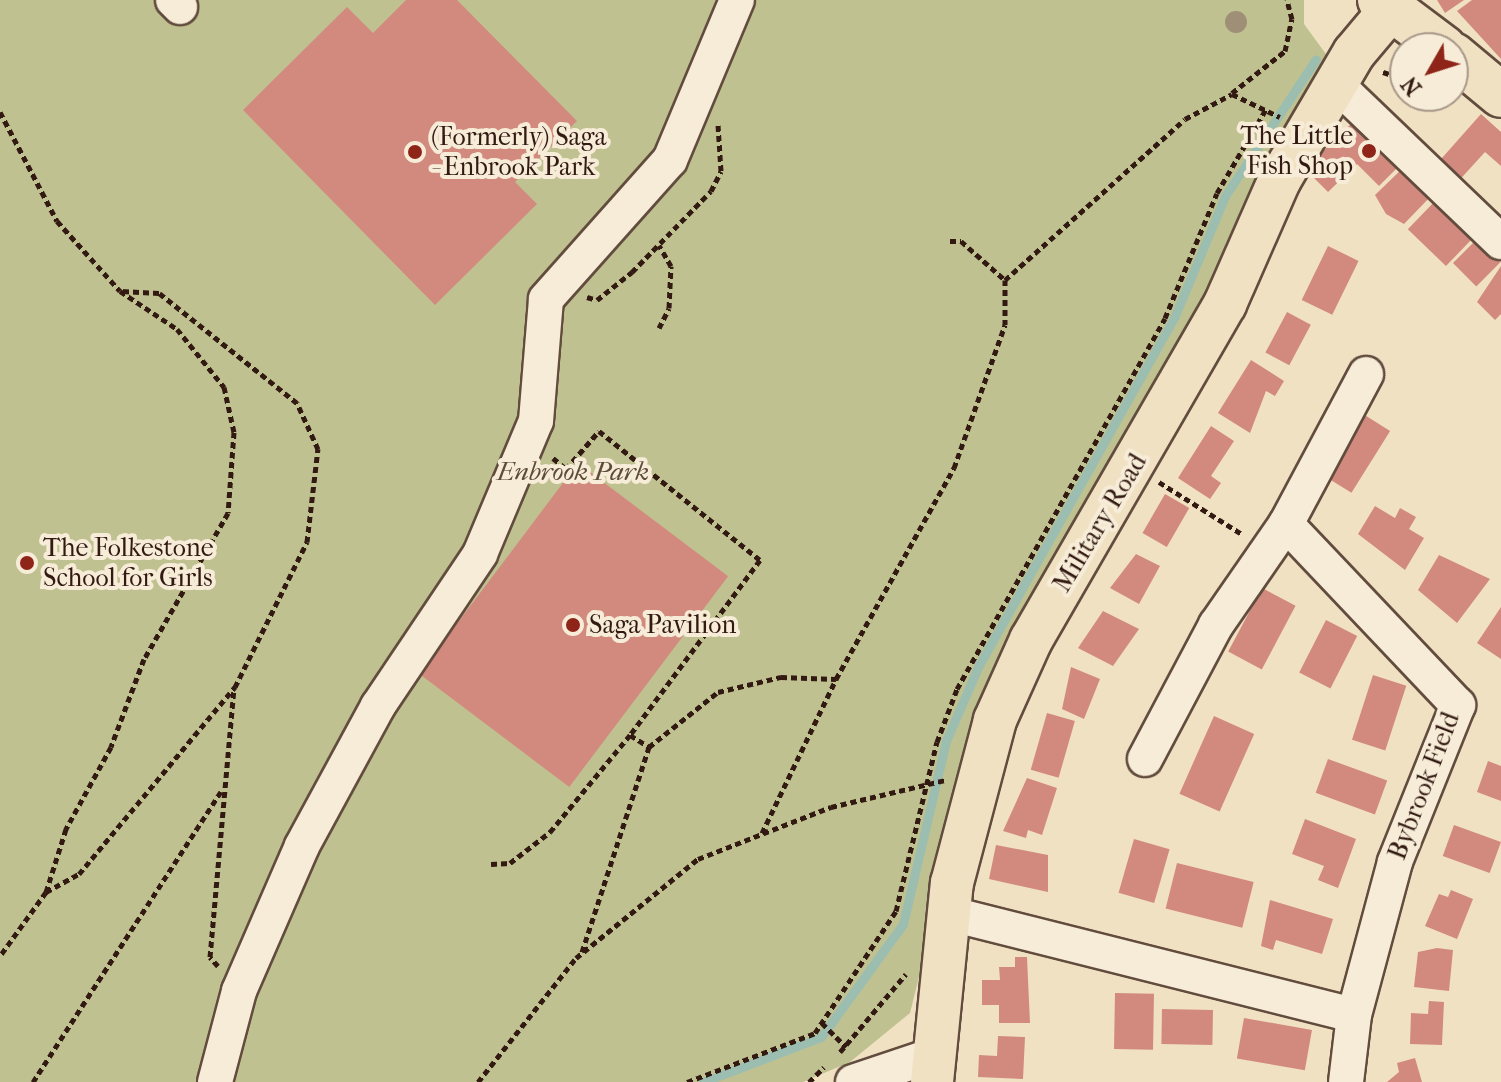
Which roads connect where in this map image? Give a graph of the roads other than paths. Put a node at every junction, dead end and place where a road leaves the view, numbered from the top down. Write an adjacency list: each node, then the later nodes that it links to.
1 (737, 0): 14 (street)
2 (1391, 3): 3 (highway); 5 (main road, Military Road)
3 (1425, 32)
4 (1469, 68): 6 (highway)
5 (1337, 85): 7 (street); 11 (main road, Military Road)
6 (1501, 95)
7 (1501, 242)
8 (1366, 374): 9 (street)
9 (1276, 537): 10 (street); 12 (street, Bybrook Field)
10 (1145, 759)
11 (951, 914): 12 (street); 13 (main road, Military Road)
12 (1354, 1015): 16 (street, Bybrook Field)
13 (932, 1068): 15 (street)
14 (215, 1082)
15 (853, 1082)
16 (1346, 1082)

